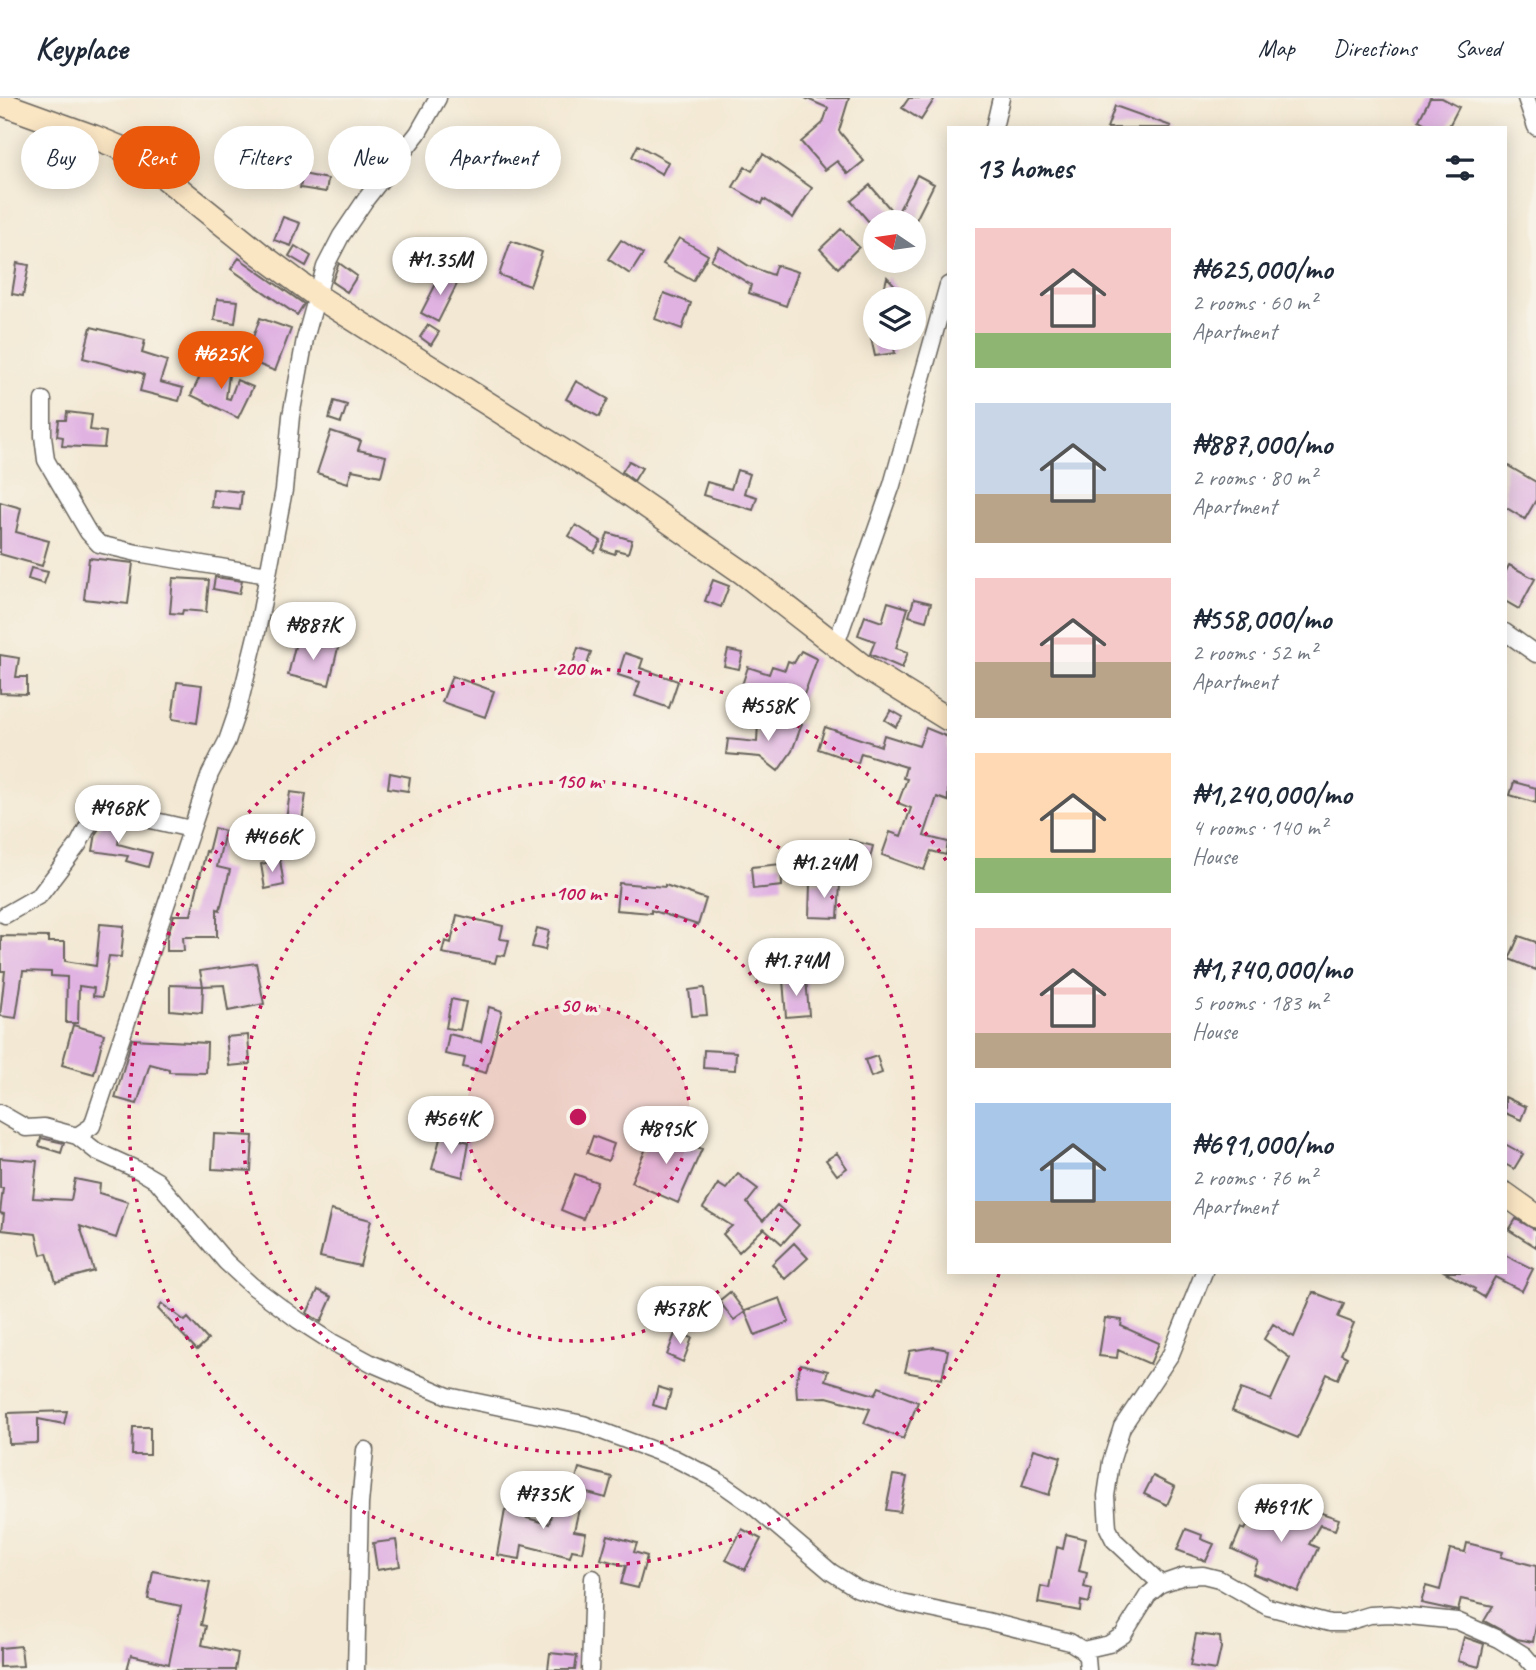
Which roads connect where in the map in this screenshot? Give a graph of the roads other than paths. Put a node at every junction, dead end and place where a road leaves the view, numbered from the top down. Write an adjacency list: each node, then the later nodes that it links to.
1 (438, 98): 8 (street)
2 (1001, 98): 5 (street)
3 (1526, 98): 6 (street)
4 (7, 102): 8 (main road)
5 (994, 126)
6 (1536, 127)
7 (947, 289): 12 (street)
8 (317, 296): 10 (street); 12 (main road)
9 (43, 400): 10 (street)
10 (268, 575): 15 (street)
11 (1507, 633): 13 (street)
12 (836, 644): 14 (main road)
13 (1536, 654)
14 (947, 718)
15 (191, 829): 16 (street); 18 (street)
16 (5, 915)
17 (0, 1113): 18 (street)
18 (77, 1136): 25 (street)
19 (1507, 1195): 20 (main road)
20 (1536, 1216)
21 (1203, 1274): 24 (street)
22 (365, 1450): 26 (street)
23 (593, 1578): 27 (street)
24 (1161, 1584): 25 (street); 29 (street)
25 (1083, 1650): 28 (street)
26 (356, 1670)
27 (590, 1670)
28 (1088, 1670)
29 (1536, 1670)

